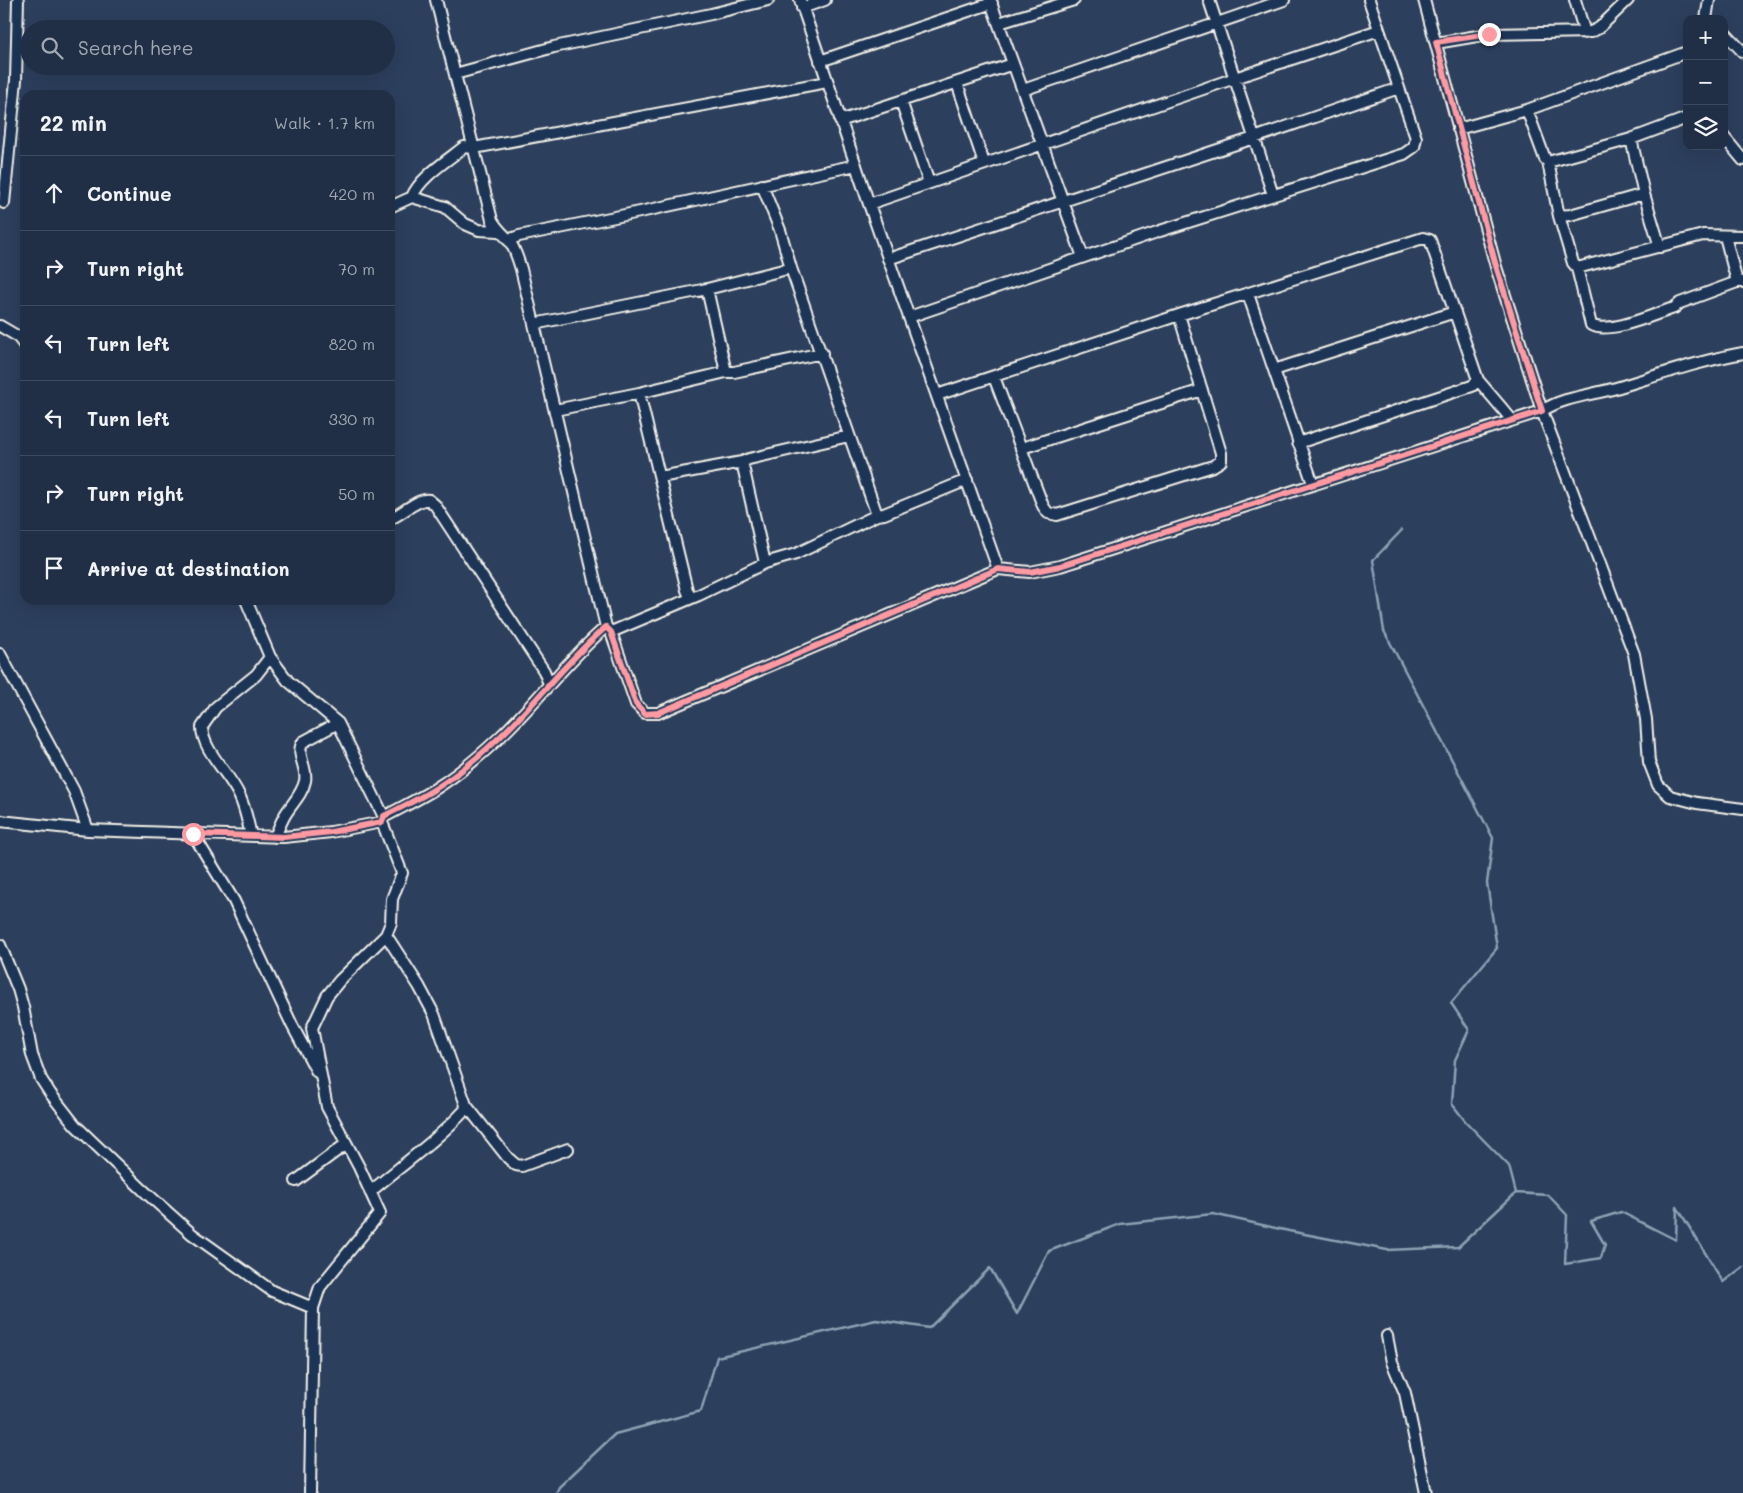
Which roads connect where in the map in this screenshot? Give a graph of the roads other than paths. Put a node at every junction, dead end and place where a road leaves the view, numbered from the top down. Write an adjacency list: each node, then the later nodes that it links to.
1 (18, 0): 52 (street)
2 (436, 0): 26 (street)
3 (768, 0): 26 (street)
4 (825, 0): 14 (street)
5 (1074, 0): 16 (street)
6 (1209, 0): 17 (street)
7 (1284, 0): 17 (street)
8 (1369, 0): 18 (street)
9 (1424, 0): 21 (street)
10 (1575, 0): 19 (street)
11 (1628, 0): 19 (street)
12 (1709, 0): 15 (street)
13 (991, 2): 16 (street); 24 (street)
14 (801, 4): 24 (street)
15 (1708, 15)
16 (999, 23): 25 (street)
17 (1217, 23): 27 (street); 31 (street)
18 (1379, 30): 27 (street); 30 (street)
19 (1585, 33): 21 (street)
20 (1728, 36): 22 (street)
21 (1436, 42): 36 (street)
22 (1743, 52)
23 (1683, 54): 33 (street)
24 (820, 61): 28 (street)
25 (1013, 64): 29 (street); 31 (street)
26 (455, 74): 41 (street)
27 (1235, 78): 37 (street); 40 (street)
28 (827, 82): 35 (street); 41 (street)
29 (956, 83): 32 (street); 44 (street)
30 (1399, 88): 37 (street); 49 (street)
31 (1023, 90): 40 (street)
32 (901, 101): 35 (street); 46 (street)
33 (1527, 110): 36 (street); 43 (street)
34 (1683, 120): 38 (street)
35 (840, 122): 45 (street)
36 (1458, 129): 84 (street)
37 (1254, 138): 49 (street); 51 (street)
38 (1631, 139): 43 (street); 48 (street)
39 (1728, 142): 42 (street)
40 (1042, 143): 44 (street); 51 (street)
41 (474, 148): 50 (street); 56 (street)
42 (1743, 160)
43 (1548, 162): 55 (street)
44 (984, 163): 46 (street)
45 (856, 165): 47 (street); 53 (street)
46 (929, 183): 53 (street)
47 (762, 185): 59 (street); 63 (street)
48 (1644, 194): 55 (street); 60 (street)
49 (1273, 195): 61 (street)
50 (412, 197): 54 (street); 56 (street)
51 (1063, 202): 61 (street); 62 (street)
52 (4, 203)
53 (869, 204): 62 (street)
54 (395, 206)
55 (1559, 216): 64 (street)
56 (498, 231): 59 (street)
57 (1725, 236): 58 (street); 60 (street); 65 (street)
58 (1743, 236)
59 (508, 240): 71 (street)
60 (1660, 247): 64 (street)
61 (1083, 257): 70 (street)
62 (888, 259): 70 (street)
63 (791, 268): 66 (street); 74 (street)
64 (1577, 268): 65 (street)
65 (1740, 282)
66 (707, 289): 71 (street); 77 (street)
67 (1248, 294): 68 (street); 69 (street); 76 (street)
68 (1455, 312): 76 (street); 79 (street)
69 (1179, 315): 78 (street); 80 (street)
70 (909, 317): 82 (street)
71 (534, 324): 83 (street)
72 (0, 326): 73 (street)
73 (20, 340)
74 (822, 353): 77 (street); 86 (street)
75 (1743, 354): 84 (street)
76 (1274, 370): 87 (street)
77 (726, 372): 81 (street)
78 (994, 377): 82 (street); 88 (street)
79 (1478, 380): 85 (street); 87 (street)
80 (1202, 390): 88 (street); 88 (street)
81 (638, 393): 83 (street); 90 (street)
82 (936, 395): 91 (street)
83 (555, 410): 99 (street)
84 (1542, 411): 85 (street); 104 (street)
85 (1512, 420): 92 (street)
86 (849, 436): 89 (street); 93 (street)
87 (1298, 442): 92 (street)
88 (1022, 448)
89 (742, 462): 90 (street); 95 (street)
90 (660, 477): 97 (street)
91 (966, 480): 93 (street); 96 (street)
92 (1313, 484): 96 (street)
93 (877, 515): 95 (street)
94 (395, 516): 102 (street)
95 (766, 563): 97 (street)
96 (998, 569): 99 (street)
97 (690, 597): 99 (street)
98 (248, 605): 101 (street)
99 (608, 629): 102 (street)
100 (0, 654): 107 (street)
101 (270, 657): 103 (street); 109 (street)
102 (549, 684): 105 (street)
103 (338, 723): 105 (street); 110 (street)
104 (1743, 810)
105 (383, 819): 110 (street); 111 (street)
106 (0, 821): 107 (street)
107 (88, 830): 108 (street)
108 (193, 834): 109 (street); 113 (street)
109 (251, 836): 110 (street)
110 (275, 837)
111 (386, 935): 113 (street); 114 (street)
112 (0, 945): 119 (street)
113 (322, 1080): 115 (street)
114 (466, 1105): 116 (street); 118 (street)
115 (346, 1144): 117 (street); 118 (street)
116 (568, 1149)
117 (296, 1181)
118 (370, 1192): 119 (street)
119 (313, 1308): 121 (street)
120 (1387, 1336): 122 (street)
121 (310, 1493)
122 (1426, 1493)

